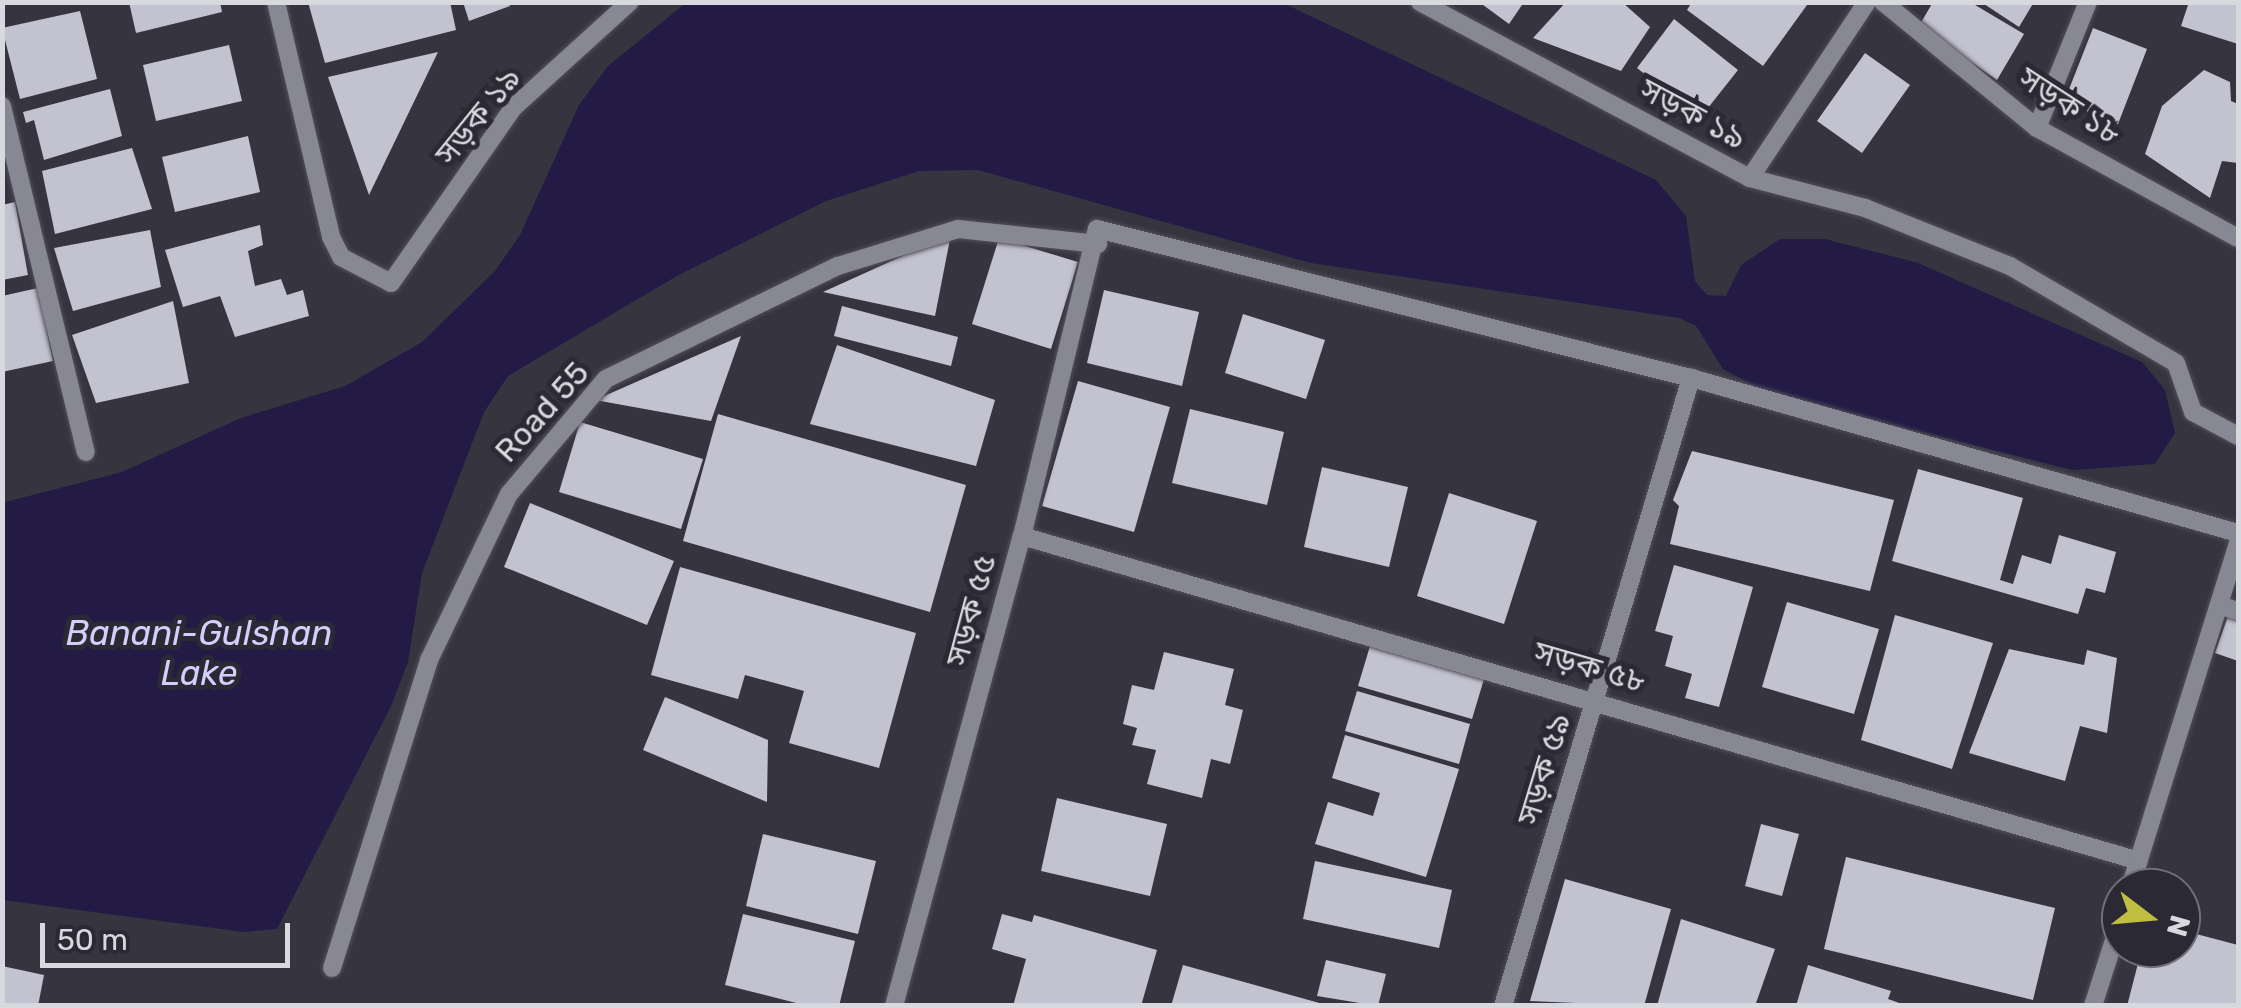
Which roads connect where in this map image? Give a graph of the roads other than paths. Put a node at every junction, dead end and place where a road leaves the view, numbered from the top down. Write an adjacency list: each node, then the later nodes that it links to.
1 (276, 2): 2 (street, সড়ক ১৯)
2 (630, 2)
3 (1420, 2): 9 (street, সড়ক ১৯)
4 (1868, 2): 9 (street, সড়ক ১৯)
5 (1883, 2): 8 (street, সড়ক ১৮)
6 (2088, 2): 8 (street)
7 (2, 106): 14 (street)
8 (2037, 128): 11 (street, সড়ক ১৮)
9 (1750, 178): 13 (street)
10 (1098, 236): 12 (street, Road 55); 16 (street, সড়ক ৫৫); 23 (street, Road 55)
11 (2238, 238)
12 (1691, 378): 15 (street, Road 55); 20 (street, সড়ক ৫৯)
13 (2238, 436)
14 (86, 452)
15 (2238, 534)
16 (1022, 536): 20 (street, সড়ক ৫৮); 25 (street, সড়ক ৫৫)
17 (2236, 552): 18 (street)
18 (2219, 605): 19 (street); 21 (street)
19 (2238, 611)
20 (1596, 700): 21 (street, সড়ক ৫৮); 26 (street, সড়ক ৫৯)
21 (2139, 861): 22 (street)
22 (2137, 868)
23 (332, 968)
24 (2105, 968): 27 (street)
25 (894, 1006)
26 (1503, 1006)
27 (2093, 1006)

